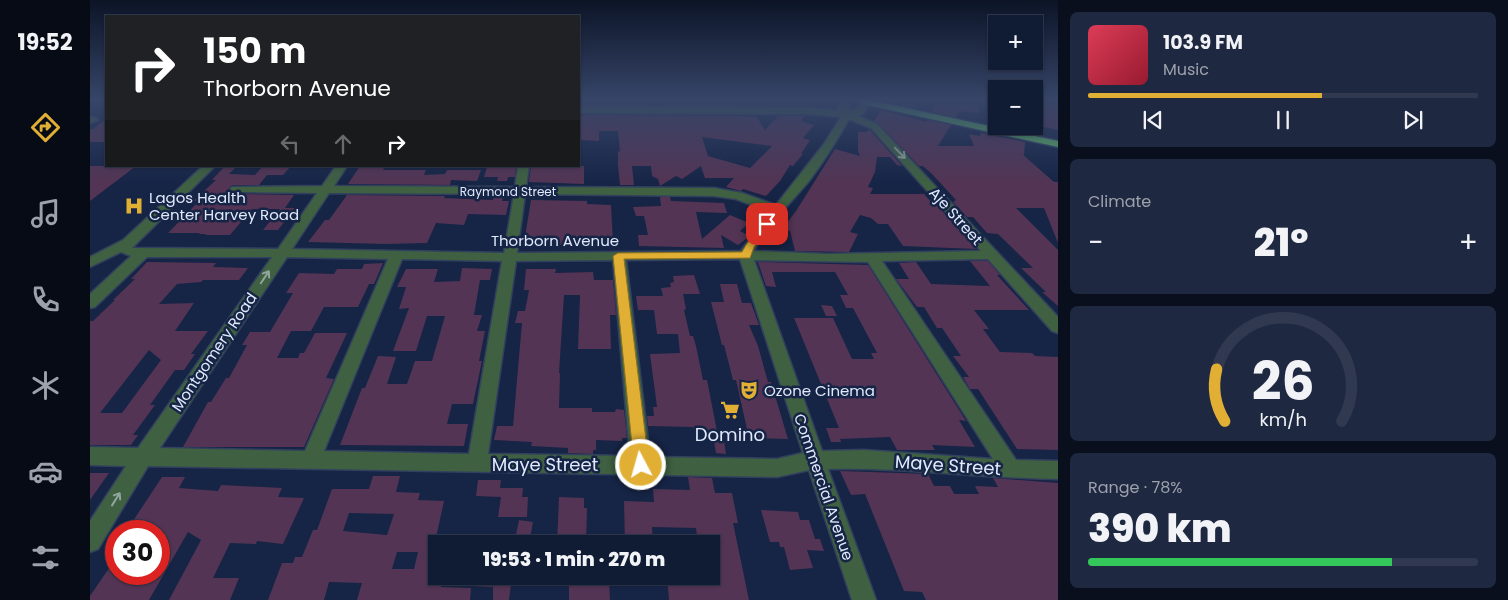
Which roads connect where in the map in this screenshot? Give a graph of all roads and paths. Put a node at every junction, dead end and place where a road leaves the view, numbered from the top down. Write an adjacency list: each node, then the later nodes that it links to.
1 (836, 128): 13 (street)
2 (876, 128): 19 (street, Aje Street, one-way to 19)
3 (989, 128): 6 (highway)
4 (1040, 135): 5 (highway)
5 (1058, 139)
6 (1058, 144)
7 (209, 167): 14 (street)
8 (341, 167): 11 (street, Montgomery Road)
9 (524, 167): 12 (street)
10 (236, 188): 11 (street, Raymond Street)
11 (326, 190): 12 (street, Raymond Street); 16 (street, Montgomery Road)
12 (520, 191): 13 (street, Raymond Street); 21 (street)
13 (777, 210): 18 (street)
14 (128, 243): 15 (street, Thorborn Avenue); 23 (street)
15 (144, 253): 16 (street, Thorborn Avenue); 24 (street)
16 (281, 254): 17 (street, Thorborn Avenue); 27 (street, Montgomery Road, one-way to 16)
17 (397, 255): 21 (street, Thorborn Avenue); 29 (street)
18 (746, 255): 20 (street, Thorborn Avenue); 22 (street, Thorborn Avenue); 28 (street, Commercial Avenue)
19 (992, 255): 22 (street, Thorborn Avenue); 25 (street, Aje Street)
20 (618, 256): 21 (street, Thorborn Avenue); 31 (street)
21 (510, 257): 30 (street)
22 (872, 257): 32 (street)
23 (90, 263)
24 (90, 304)
25 (1058, 327)
26 (90, 456): 27 (street, Maye Street)
27 (142, 458): 29 (street, Maye Street); 34 (street, Montgomery Road, one-way to 27)
28 (815, 460): 31 (street, Maye Street); 32 (street, Maye Street); 35 (street, Commercial Avenue)
29 (310, 461): 30 (street, Maye Street)
30 (477, 464): 31 (street, Maye Street)
31 (641, 465)
32 (1011, 469): 33 (street, Maye Street)
33 (1058, 470)
34 (90, 541)
35 (864, 600)

